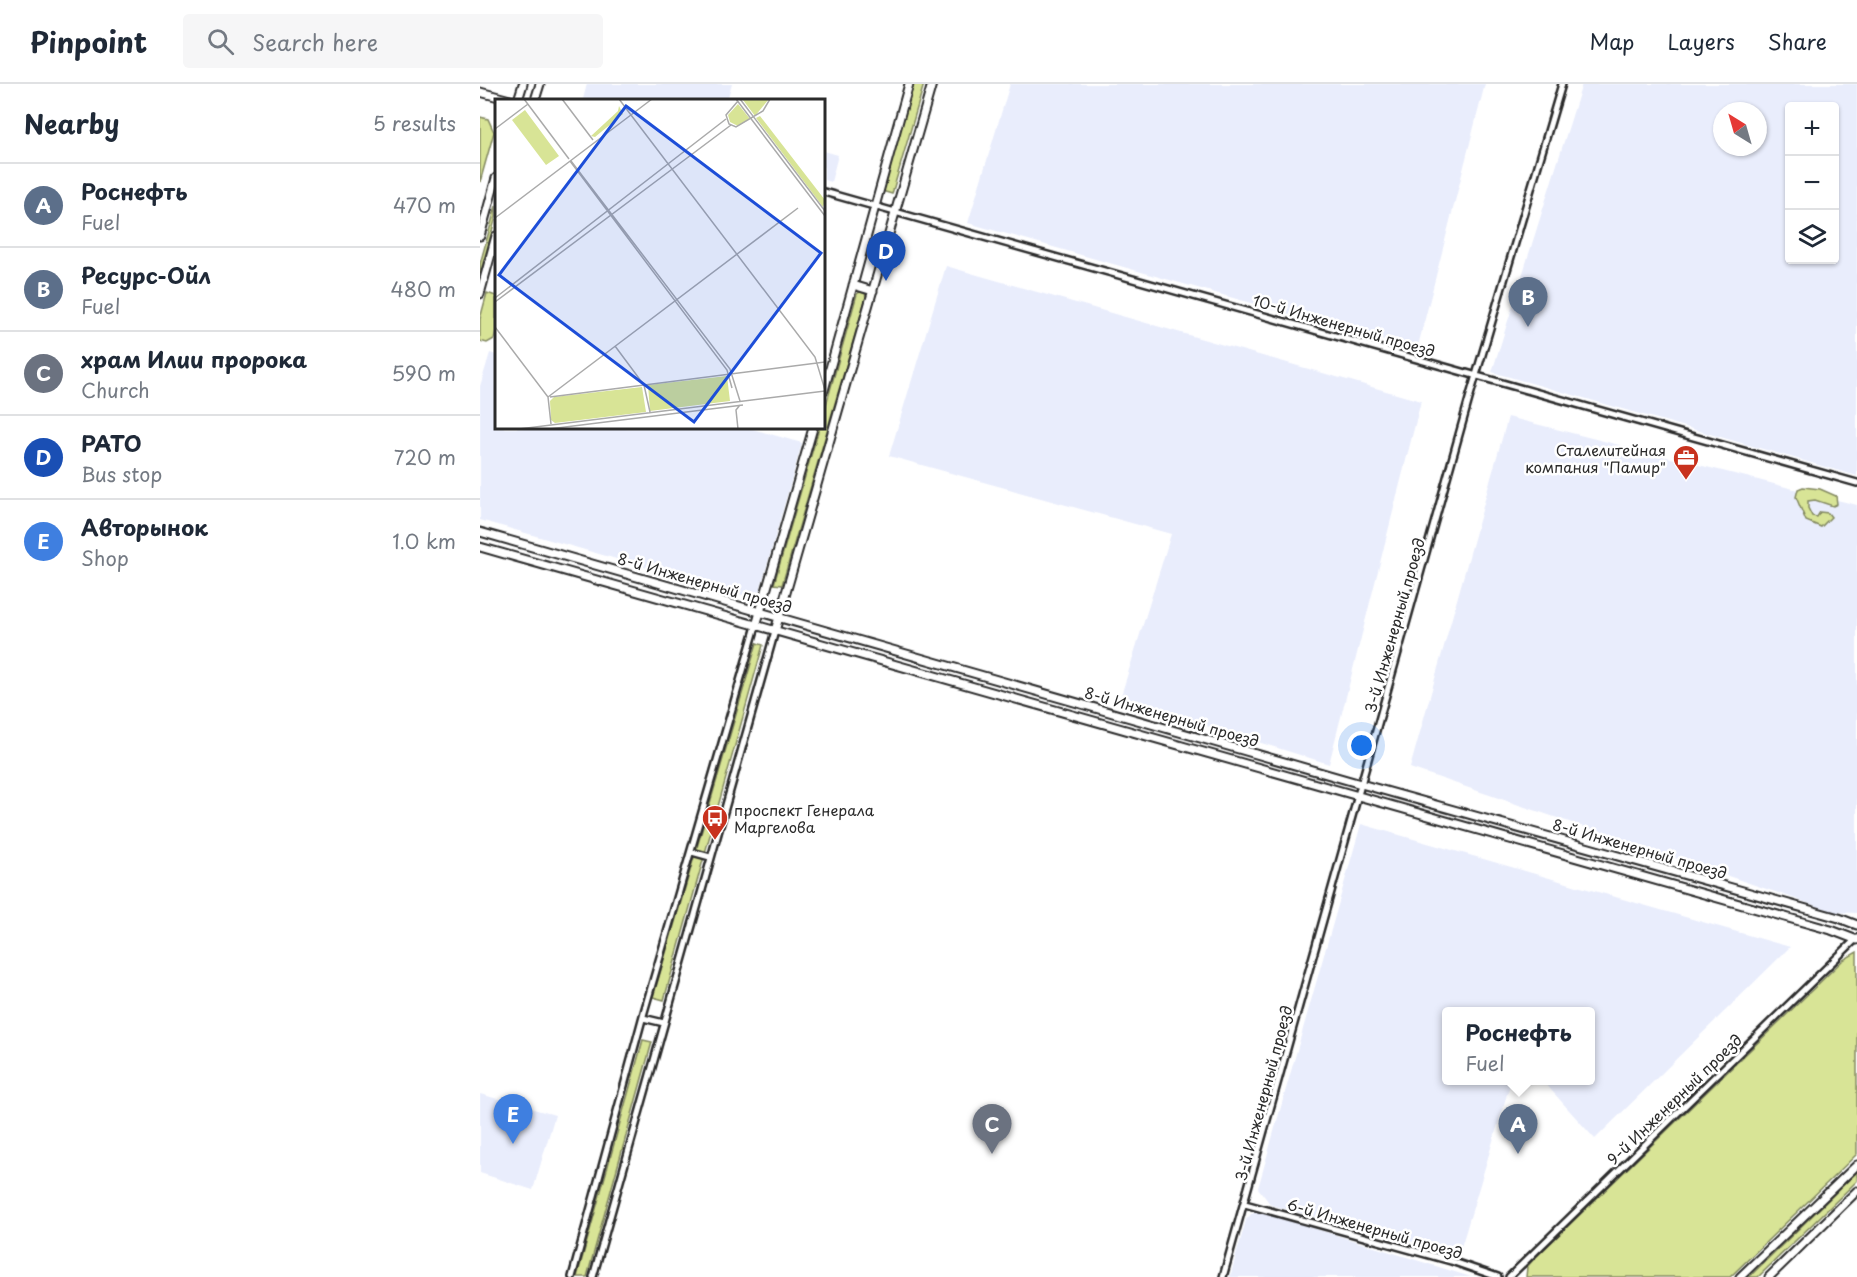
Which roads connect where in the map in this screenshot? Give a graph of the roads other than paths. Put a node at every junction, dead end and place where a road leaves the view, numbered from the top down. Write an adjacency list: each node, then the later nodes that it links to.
1 (523, 84): 8 (street)
2 (540, 84): 9 (street)
3 (909, 84): 12 (street)
4 (932, 84): 13 (street)
5 (1562, 84): 19 (street, 3-й Инженерный проезд)
6 (480, 92): 7 (street)
7 (506, 99)
8 (518, 99)
9 (535, 99)
10 (495, 182): 14 (street)
11 (825, 192): 12 (street, 10-й Инженерный проезд)
12 (876, 207): 13 (street, 10-й Инженерный проезд); 16 (street)
13 (896, 212): 17 (street); 19 (street, 10-й Инженерный проезд)
14 (480, 236)
15 (495, 240): 18 (street)
16 (853, 285): 17 (street); 20 (street)
17 (873, 291): 28 (street)
18 (480, 294)
19 (1476, 375): 22 (street, 10-й Инженерный проезд); 33 (street, 3-й Инженерный проезд)
20 (825, 386)
21 (813, 429): 26 (street)
22 (1857, 483)
23 (480, 532): 25 (street, 8-й Инженерный проезд)
24 (480, 547): 27 (street, 8-й Инженерный проезд)
25 (713, 599): 26 (street, 8-й Инженерный проезд); 27 (street)
26 (760, 612): 28 (street, 8-й Инженерный проезд); 29 (street)
27 (709, 613): 29 (street, 8-й Инженерный проезд)
28 (779, 618): 30 (street); 31 (street, 8-й Инженерный проезд)
29 (756, 626): 30 (street, 8-й Инженерный проезд); 35 (street)
30 (775, 631): 32 (street, 8-й Инженерный проезд); 36 (street)
31 (1256, 754): 32 (street); 33 (street, 8-й Инженерный проезд)
32 (1252, 767): 34 (street, 8-й Инженерный проезд)
33 (1361, 784): 34 (street, 3-й Инженерный проезд); 37 (street, 8-й Инженерный проезд)
34 (1357, 797): 38 (street, 8-й Инженерный проезд); 43 (street, 3-й Инженерный проезд)
35 (691, 854): 36 (street); 39 (street)
36 (710, 857): 40 (street)
37 (1857, 925)
38 (1857, 939): 48 (street, 9-й Инженерный проезд)
39 (643, 1018): 40 (street); 44 (street)
40 (664, 1023): 45 (street)
41 (1857, 1165): 49 (street)
42 (1857, 1191): 50 (street)
43 (1245, 1204): 46 (street, 3-й Инженерный проезд); 47 (street, 6-й Инженерный проезд)
44 (572, 1277)
45 (593, 1277)
46 (1223, 1277)
47 (1498, 1277)
48 (1509, 1277)
49 (1740, 1277)
50 (1769, 1277)

